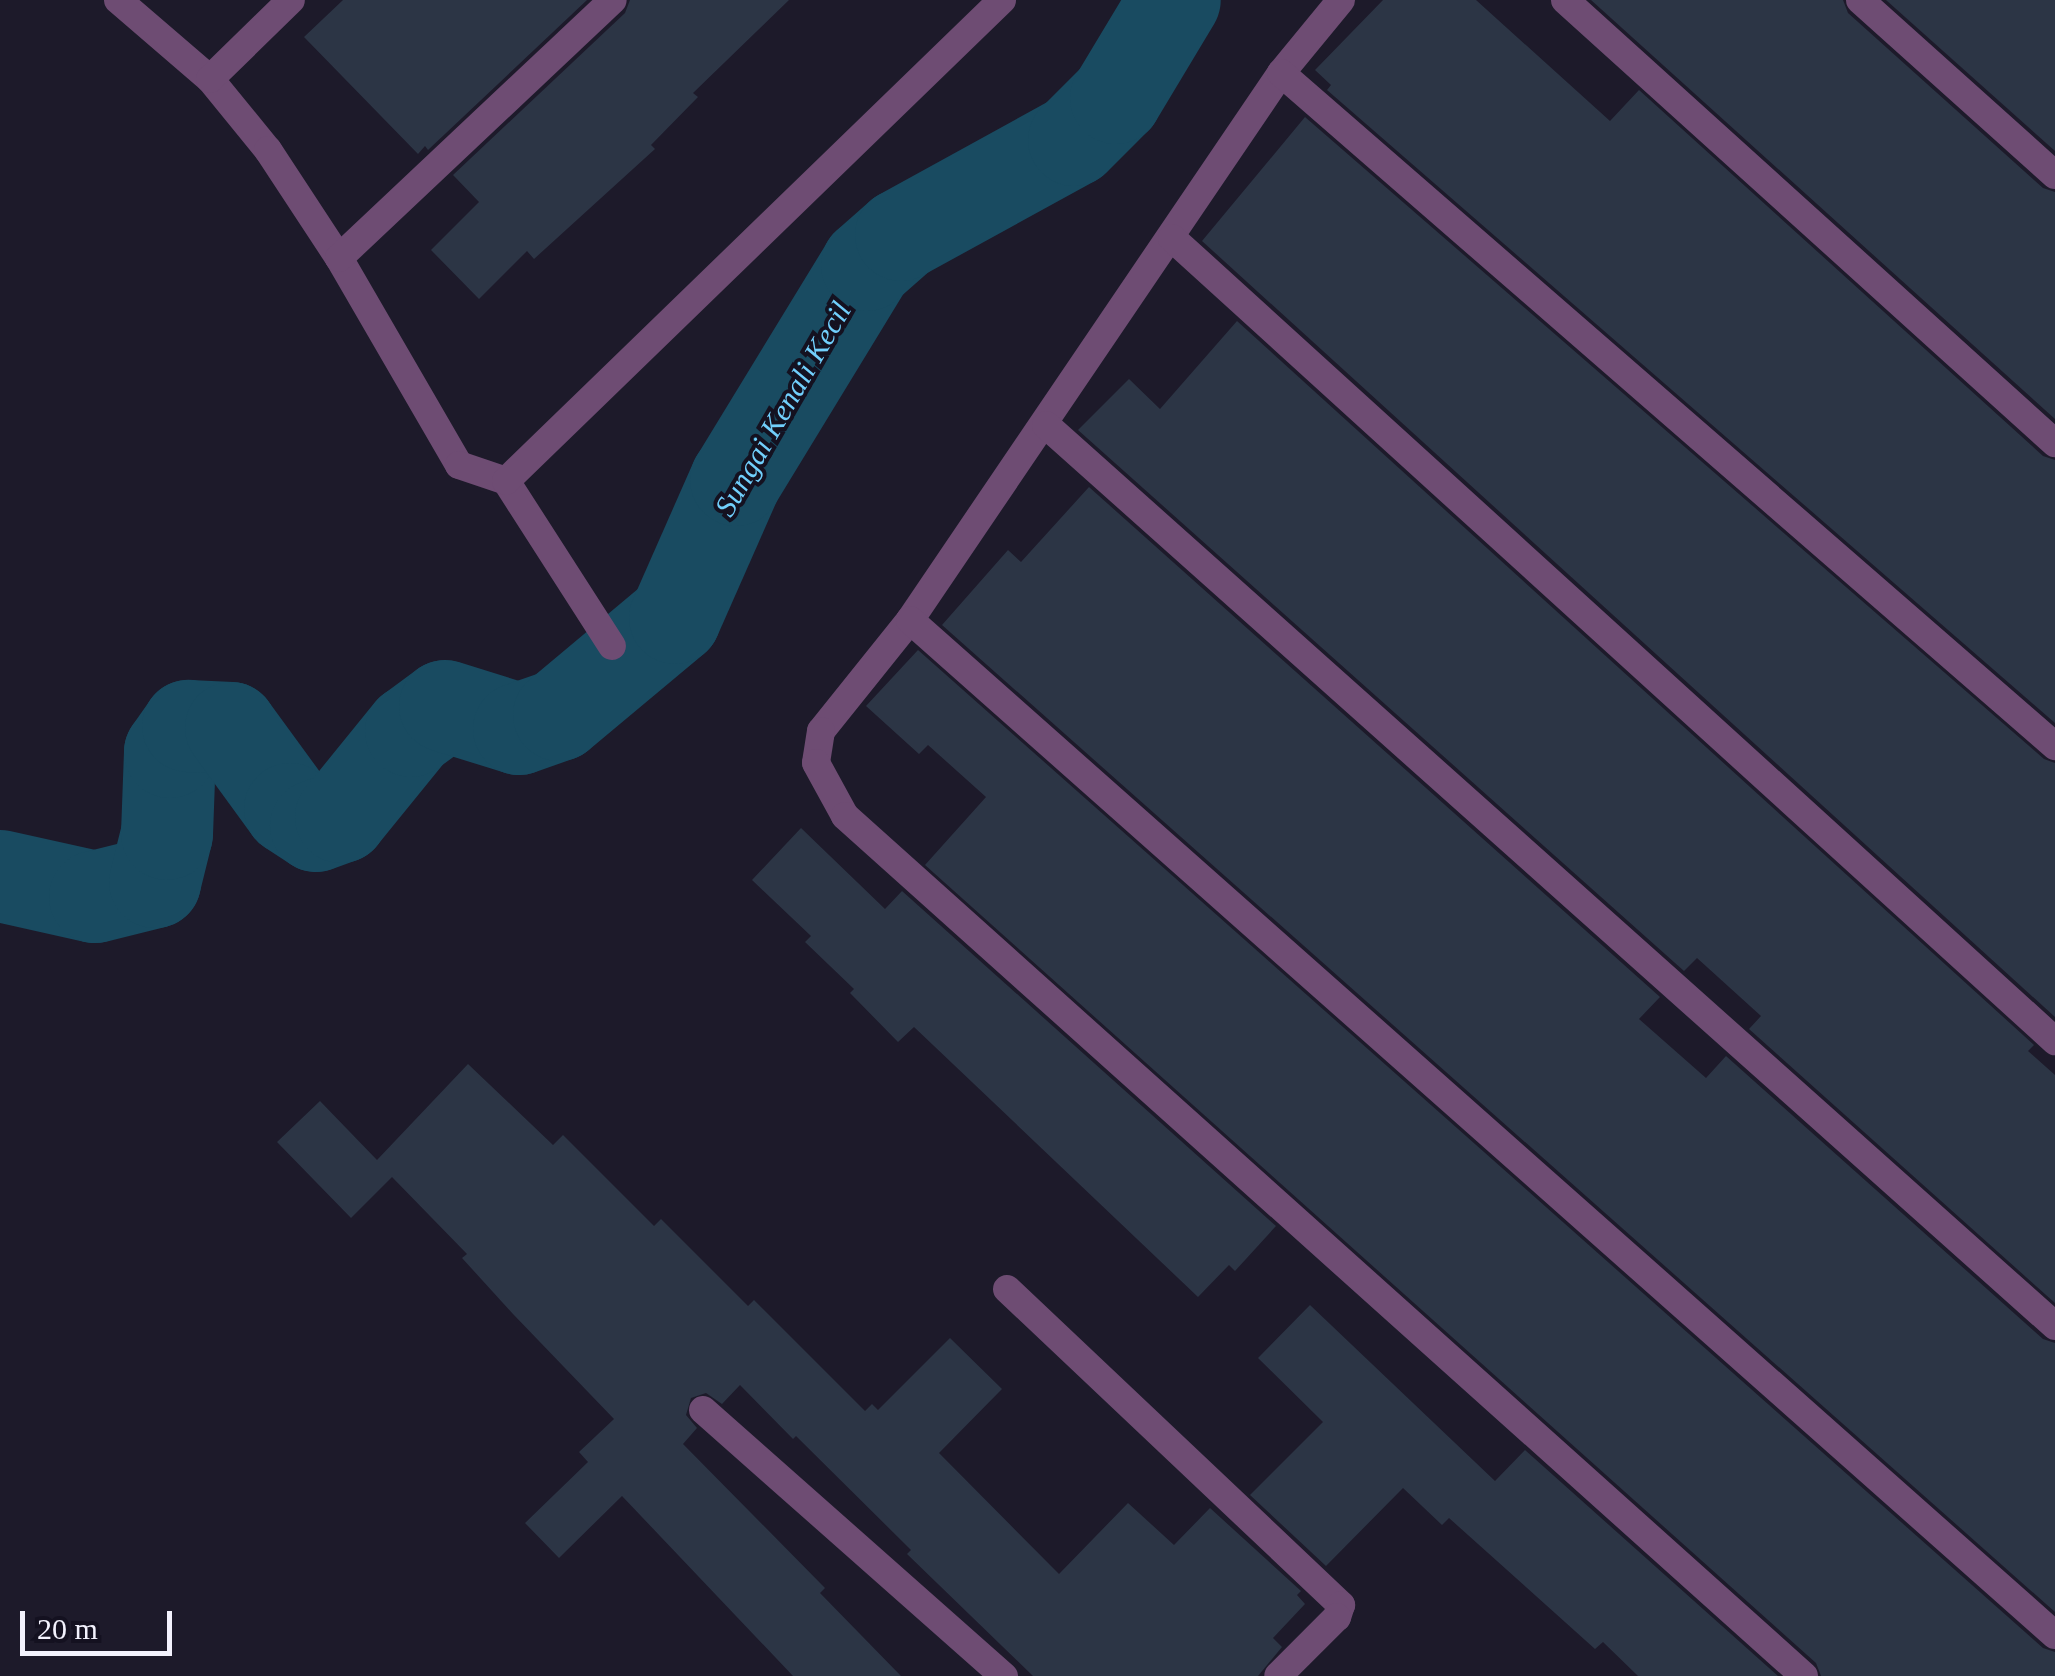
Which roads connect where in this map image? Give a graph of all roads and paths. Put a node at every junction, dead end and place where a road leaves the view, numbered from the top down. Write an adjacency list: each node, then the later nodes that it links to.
1 (118, 0): 9 (street)
2 (291, 0): 9 (street)
3 (612, 0): 12 (street)
4 (1002, 0): 15 (street)
5 (1341, 0): 8 (street)
6 (1565, 0): 14 (street)
7 (1860, 0): 10 (street)
8 (1281, 73): 11 (street); 18 (street)
9 (210, 79): 12 (street)
10 (2055, 175)
11 (1172, 238): 13 (street); 19 (street)
12 (340, 258): 15 (street)
13 (1046, 424): 16 (street); 21 (street)
14 (2055, 443)
15 (506, 481): 17 (street)
16 (910, 620): 23 (street); 27 (street)
17 (612, 646)
18 (2055, 746)
19 (2055, 1041)
20 (1007, 1290): 26 (street)
21 (2055, 1326)
22 (702, 1410): 24 (street)
23 (2055, 1635)
24 (981, 1666): 25 (street)
25 (1004, 1676)
26 (1278, 1676)
27 (1804, 1676)

